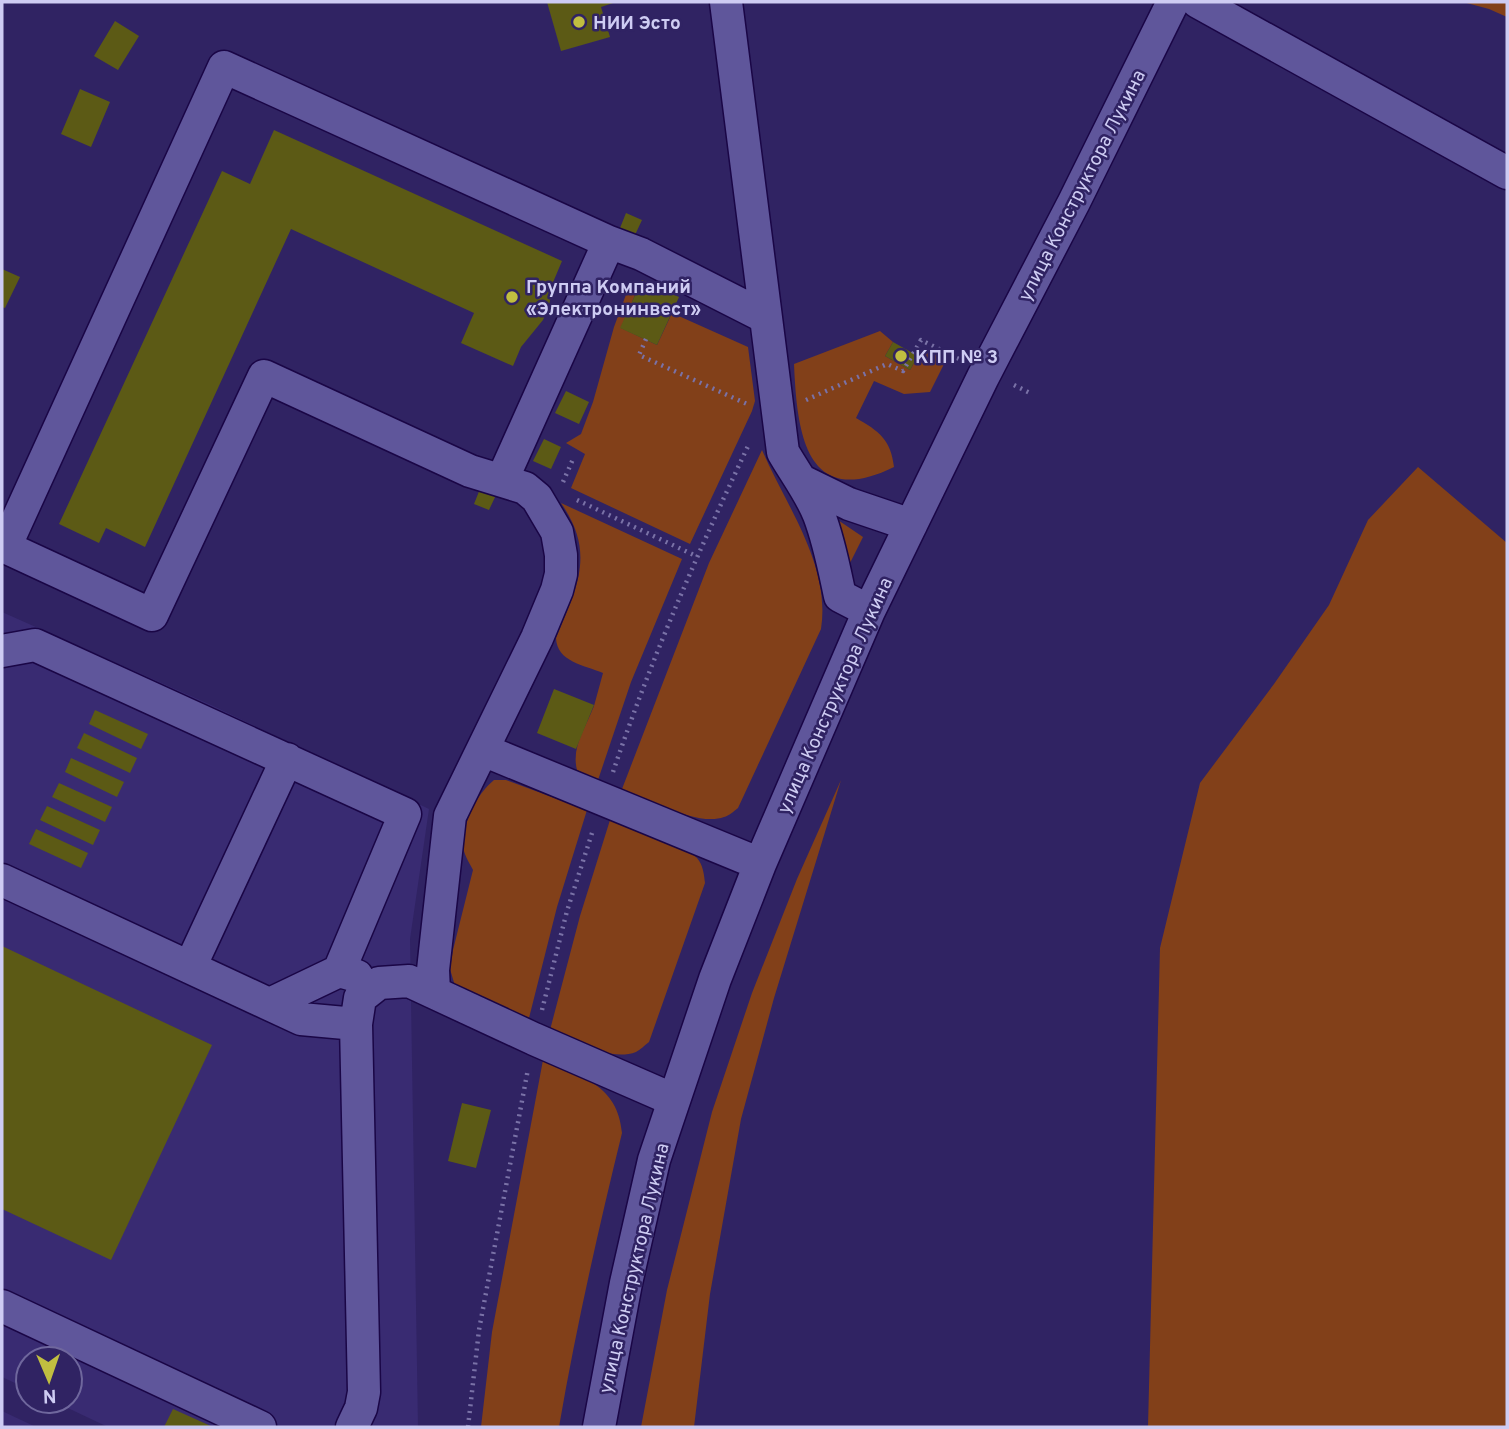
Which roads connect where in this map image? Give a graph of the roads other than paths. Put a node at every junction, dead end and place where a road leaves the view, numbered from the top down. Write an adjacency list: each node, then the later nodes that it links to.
1 (726, 2): 6 (street)
2 (1172, 2): 9 (street, улица Конструктора Лукина)
3 (1198, 2): 4 (street)
4 (1507, 173)
5 (609, 242): 6 (street); 7 (street); 7 (street)
6 (765, 317): 8 (street)
7 (502, 480): 12 (street)
8 (802, 481): 9 (street); 10 (street)
9 (911, 525): 10 (street, улица Конструктора Лукина)
10 (869, 611): 14 (street, улица Конструктора Лукина)
11 (2, 651): 13 (street)
12 (482, 750): 14 (street); 19 (street)
13 (287, 759): 16 (street); 17 (street)
14 (760, 864): 22 (street, улица Конструктора Лукина)
15 (2, 880): 16 (street)
16 (190, 967): 20 (street)
17 (339, 971): 18 (street); 20 (street)
18 (379, 983): 19 (street); 21 (street)
19 (434, 992): 22 (street)
20 (270, 1004): 21 (street)
21 (356, 1024): 25 (street)
22 (674, 1100): 26 (street, улица Конструктора Лукина)
23 (2, 1306): 24 (street)
24 (260, 1427)
25 (352, 1427)
26 (599, 1427)

